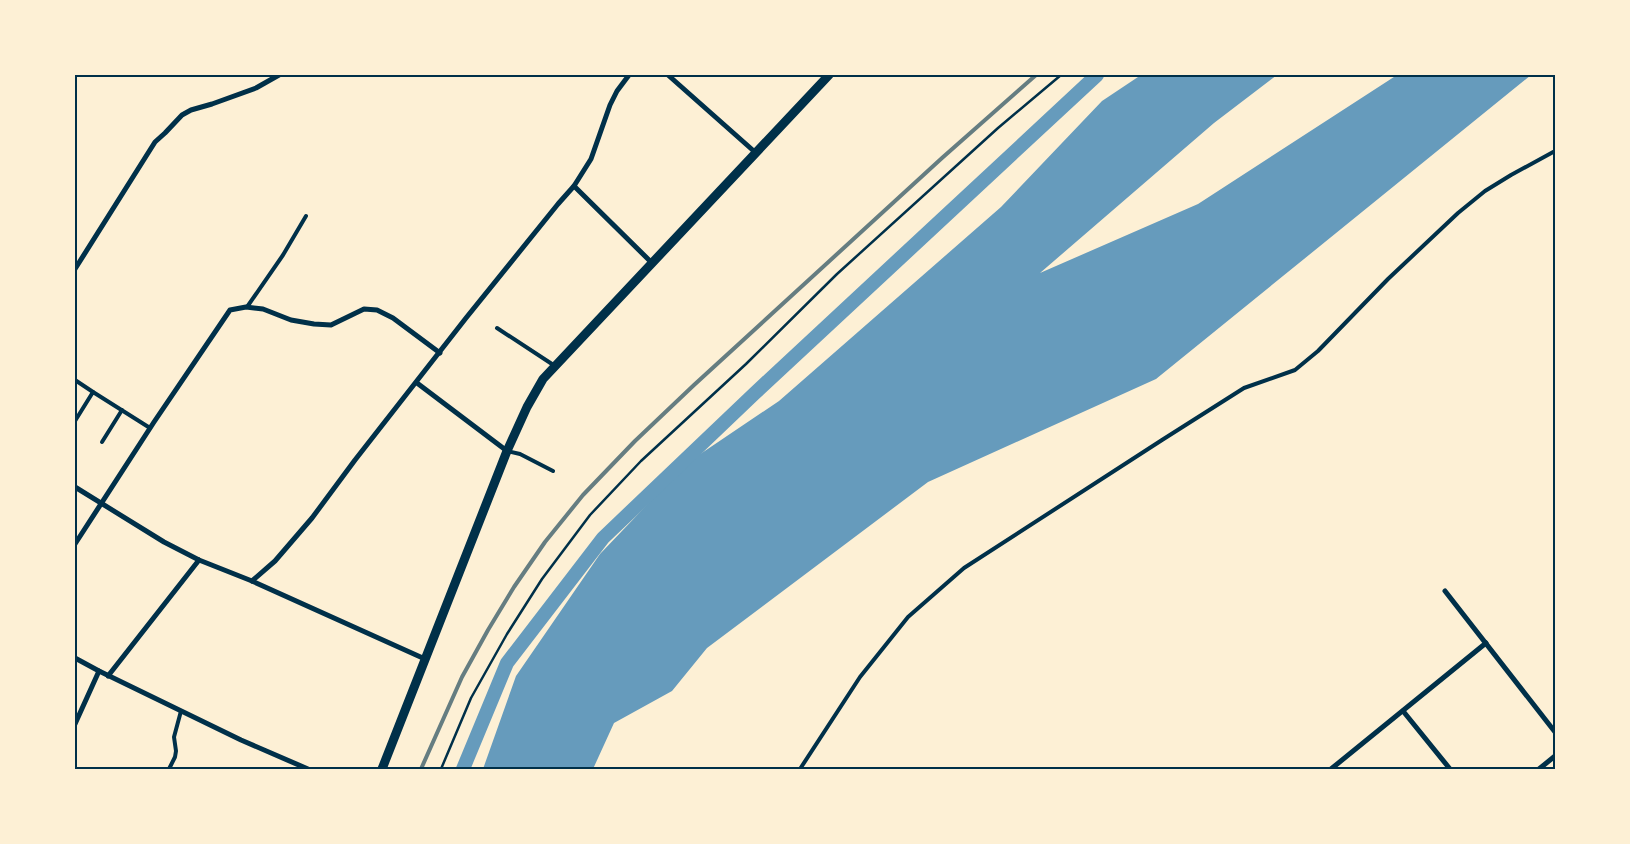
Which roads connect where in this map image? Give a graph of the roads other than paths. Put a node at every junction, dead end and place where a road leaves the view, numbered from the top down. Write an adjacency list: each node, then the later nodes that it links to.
1 (279, 75): 10 (street)
2 (630, 75): 7 (street)
3 (668, 75): 6 (street)
4 (829, 75): 6 (street)
5 (1555, 151): 43 (lane)
6 (756, 153): 9 (street)
7 (574, 186): 9 (street); 13 (street)
8 (306, 216): 11 (lane)
9 (652, 263): 14 (street)
10 (75, 270)
11 (247, 307): 13 (street); 20 (street)
12 (497, 328): 14 (lane)
13 (440, 353): 16 (street)
14 (555, 366): 22 (street)
15 (75, 380): 17 (lane)
16 (417, 383): 22 (street); 28 (street)
17 (93, 392): 18 (lane); 19 (lane)
18 (122, 410): 20 (lane); 21 (lane)
19 (75, 420)
20 (150, 428): 25 (street)
21 (102, 442)
22 (507, 451): 23 (lane); 32 (street)
23 (553, 471)
24 (75, 487): 25 (street)
25 (101, 504): 26 (street); 27 (street)
26 (75, 544)
27 (199, 560): 28 (street); 34 (street)
28 (252, 581): 32 (street)
29 (1445, 591): 30 (street)
30 (1486, 643): 36 (street); 38 (street)
31 (75, 658): 33 (street)
32 (425, 659): 42 (street)
33 (99, 672): 34 (street); 37 (street)
34 (108, 676): 35 (street)
35 (181, 711): 40 (lane); 41 (street)
36 (1403, 711): 44 (street); 45 (street)
37 (75, 724)
38 (1555, 732)
39 (1555, 756): 46 (street)
40 (169, 769)
41 (308, 769)
42 (382, 769)
43 (800, 769)
44 (1331, 769)
45 (1450, 769)
46 (1539, 769)

